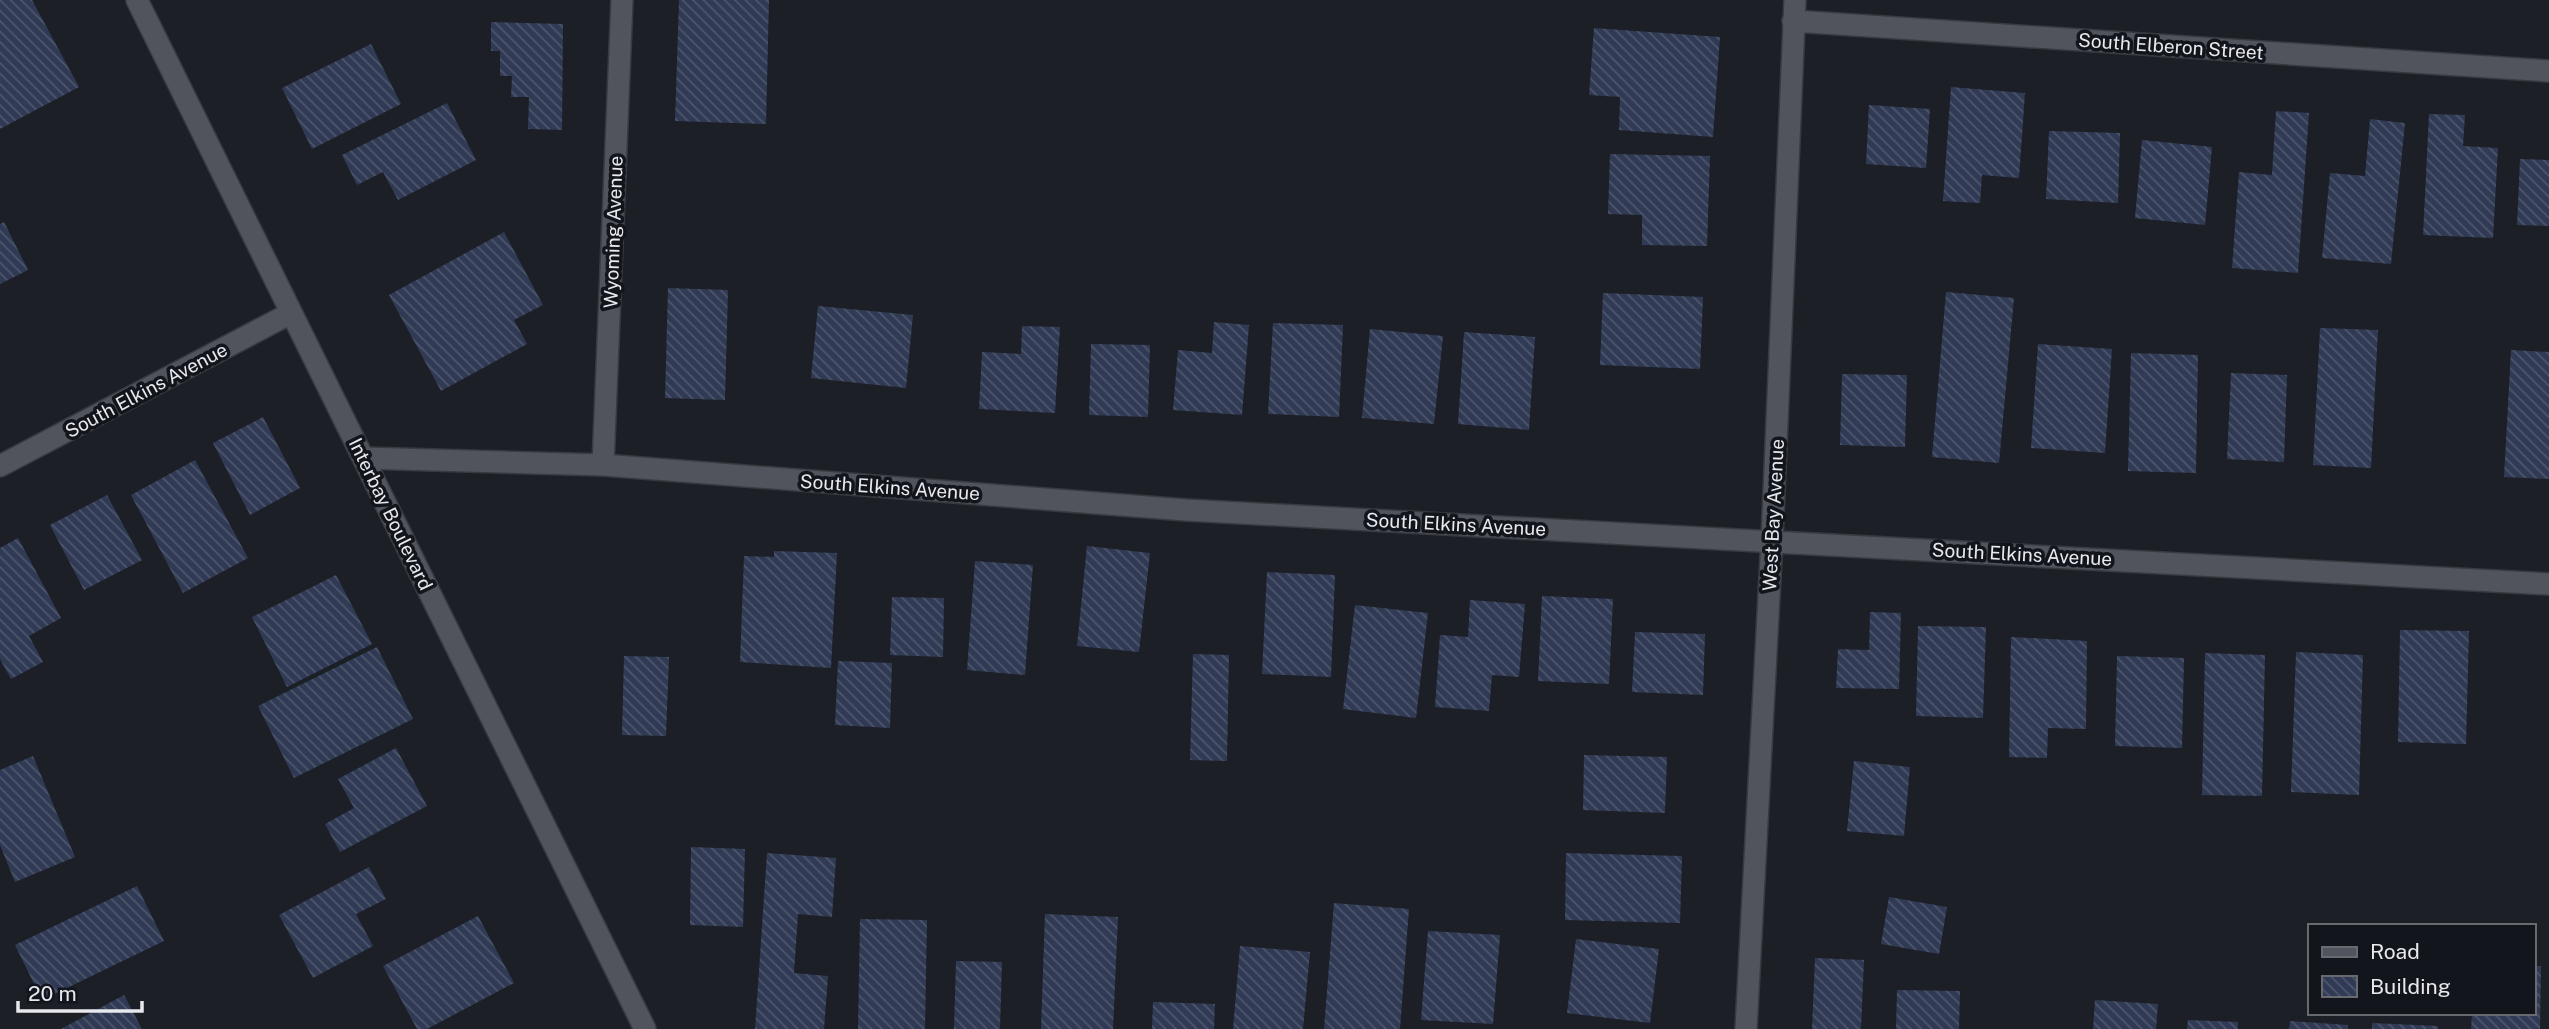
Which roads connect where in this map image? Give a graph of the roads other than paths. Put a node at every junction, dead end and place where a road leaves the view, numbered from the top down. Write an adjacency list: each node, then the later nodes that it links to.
1 (137, 0): 5 (street, Interbay Boulevard)
2 (622, 0): 7 (street, Wyoming Avenue)
3 (1794, 11): 4 (street, South Elberon Street); 9 (street, West Bay Avenue)
4 (2549, 71)
5 (291, 313): 6 (street, Interbay Boulevard); 8 (street, South Elkins Avenue)
6 (364, 458): 7 (street, South Elkins Avenue); 11 (street, Interbay Boulevard)
7 (603, 465): 9 (street, South Elkins Avenue)
8 (0, 466)
9 (1772, 539): 10 (street, South Elkins Avenue); 12 (street, West Bay Avenue)
10 (2549, 584)
11 (645, 1029)
12 (1746, 1029)

